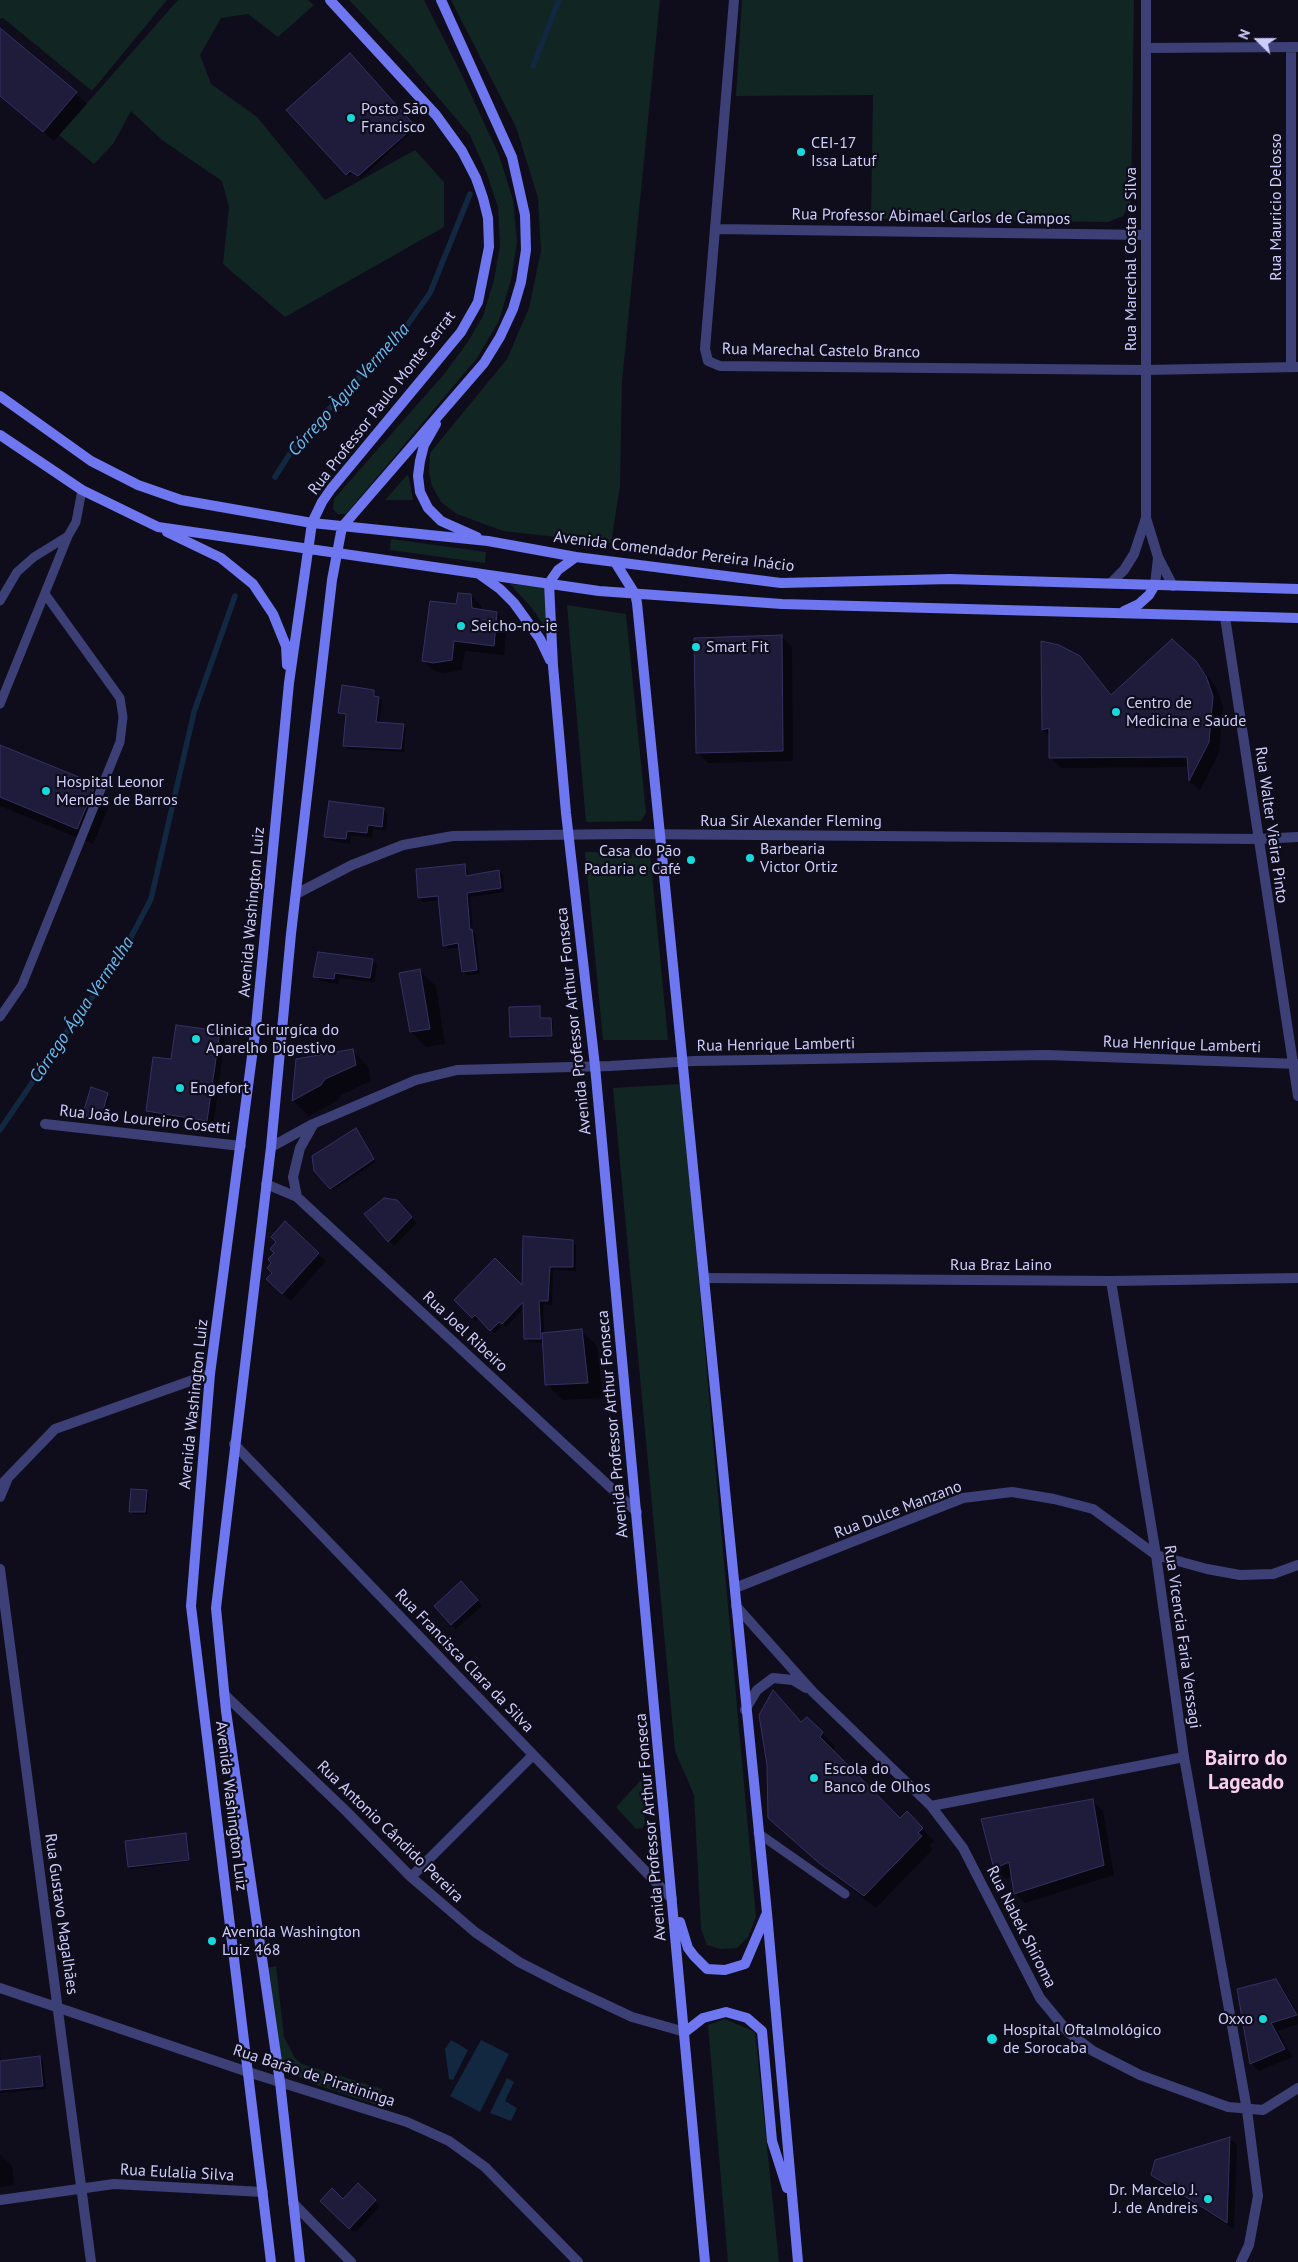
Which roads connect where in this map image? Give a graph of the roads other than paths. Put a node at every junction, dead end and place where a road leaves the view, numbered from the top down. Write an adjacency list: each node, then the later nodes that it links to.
1 (330, 0): 16 (main road, Rua Professor Paulo Monte Serrat)
2 (441, 0): 12 (main road)
3 (734, 0): 7 (street, Rua Marechal Castelo Branco)
4 (1146, 0): 6 (street, Rua Marechal Costa e Silva)
5 (1295, 47): 6 (street); 9 (street, Rua Mauricio Delosso)
6 (1146, 48): 8 (street, Rua Marechal Costa e Silva)
7 (715, 229): 8 (street, Rua Professor Abimael Carlos de Campos); 10 (street, Rua Marechal Castelo Branco)
8 (1146, 235): 10 (street, Rua Marechal Costa e Silva)
9 (1295, 367): 10 (street)
10 (1146, 370): 15 (street, Rua Marechal Costa e Silva)
11 (0, 396): 16 (main road, Avenida Comendador Pereira Inácio)
12 (444, 407): 18 (main road); 20 (main road)
13 (0, 435): 14 (main road)
14 (82, 490): 17 (main road); 19 (lane)
15 (1146, 518): 24 (street, Rua Marechal Costa e Silva); 27 (street, Rua Marechal Costa e Silva)
16 (312, 523): 18 (main road, Avenida Comendador Pereira Inácio); 21 (main road)
17 (158, 527): 21 (main road); 39 (main road)
18 (342, 527): 20 (main road, Avenida Comendador Pereira Inácio); 22 (main road)
19 (68, 536): 32 (lane); 34 (lane)
20 (488, 541): 23 (main road, Avenida Comendador Pereira Inácio)
21 (309, 549): 22 (main road); 39 (main road, Avenida Washington Luiz)
22 (336, 553): 26 (main road); 45 (main road, Avenida Washington Luiz)
23 (576, 557): 25 (main road, Avenida Comendador Pereira Inácio); 28 (main road)
24 (1158, 557): 29 (street, Rua Marechal Costa e Silva); 30 (street, Rua Marechal Costa e Silva)
25 (615, 562): 27 (main road, Avenida Comendador Pereira Inácio); 33 (main road)
26 (476, 572): 28 (main road); 38 (main road)
27 (1112, 582): 29 (main road, Avenida Comendador Pereira Inácio)
28 (549, 583): 33 (main road); 38 (main road, Avenida Professor Arthur Fonseca)
29 (1155, 585): 30 (main road, Avenida Comendador Pereira Inácio); 35 (main road)
30 (1173, 586): 31 (main road, Avenida Comendador Pereira Inácio)
31 (1298, 590)
32 (45, 594): 40 (lane); 46 (lane)
33 (635, 594): 35 (main road); 41 (main road)
34 (0, 601)
35 (1121, 612): 36 (main road)
36 (1226, 617): 37 (main road); 44 (street, Rua Walter Vieira Pinto)
37 (1298, 618)
38 (553, 666): 42 (main road, Avenida Professor Arthur Fonseca)
39 (289, 683): 53 (main road, Avenida Washington Luiz)
40 (0, 704)
41 (658, 835): 42 (street, Rua Sir Alexander Fleming); 44 (street, Rua Sir Alexander Fleming); 47 (main road)
42 (568, 836): 45 (street, Rua Sir Alexander Fleming); 49 (main road, Avenida Professor Arthur Fonseca)
43 (1298, 837): 44 (street, Rua Sir Alexander Fleming)
44 (1258, 838): 48 (street, Rua Walter Vieira Pinto)
45 (296, 894): 54 (main road, Avenida Washington Luiz)
46 (0, 1017)
47 (681, 1062): 48 (street, Rua Henrique Lamberti); 49 (street, Rua Henrique Lamberti); 57 (main road)
48 (1296, 1064): 50 (street, Rua Walter Vieira Pinto)
49 (595, 1066): 52 (street, Rua Henrique Lamberti); 65 (main road, Avenida Professor Arthur Fonseca)
50 (1298, 1096)
51 (45, 1124): 53 (street, Rua João Loureiro Cosetti)
52 (313, 1124): 54 (street, Rua Henrique Lamberti); 56 (street)
53 (241, 1146): 60 (main road, Avenida Washington Luiz)
54 (271, 1147): 55 (main road, Avenida Washington Luiz)
55 (266, 1184): 56 (street, Rua Joel Ribeiro); 61 (main road, Avenida Washington Luiz)
56 (297, 1197): 65 (street, Rua Joel Ribeiro)
57 (705, 1278): 59 (street, Rua Braz Laino); 69 (main road)
58 (1298, 1278): 59 (street, Rua Braz Laino)
59 (1111, 1281): 66 (street, Rua Vicencia Faria Verssagi)
60 (210, 1374): 62 (street); 85 (main road, Avenida Washington Luiz)
61 (234, 1444): 72 (main road, Avenida Washington Luiz); 74 (street, Rua Francisca Clara da Silva)
62 (10, 1474): 63 (street); 64 (street)
63 (0, 1486)
64 (0, 1497)
65 (637, 1512): 80 (main road, Avenida Professor Arthur Fonseca)
66 (1156, 1555): 67 (street, Rua Dulce Manzano); 69 (street, Rua Dulce Manzano); 75 (street, Rua Vicencia Faria Verssagi)
67 (1298, 1565)
68 (0, 1569): 83 (street, Rua Gustavo Magalhães)
69 (735, 1588): 70 (main road)
70 (736, 1606): 71 (street, Rua Nabek Shiroma); 73 (main road)
71 (814, 1692): 73 (street, Rua Nabek Shiroma); 76 (street, Rua Nabek Shiroma)
72 (224, 1694): 78 (street, Rua Antonio Cândido Pereira); 86 (main road, Avenida Washington Luiz)
73 (745, 1710): 77 (main road)
74 (533, 1755): 78 (street); 80 (street, Rua Francisca Clara da Silva)
75 (1184, 1757): 76 (street); 88 (street, Rua Vicencia Faria Verssagi)
76 (931, 1806): 88 (street, Rua Nabek Shiroma)
77 (758, 1833): 79 (lane); 81 (main road)
78 (411, 1877): 84 (street, Rua Antonio Cândido Pereira)
79 (845, 1894)
80 (672, 1899): 81 (main road); 84 (main road, Avenida Professor Arthur Fonseca)
81 (767, 1912): 93 (main road)
82 (0, 1988): 83 (street, Rua Barão de Piratininga)
83 (58, 2007): 85 (street, Rua Barão de Piratininga); 89 (street, Rua Gustavo Magalhães)
84 (685, 2032): 93 (main road); 99 (main road, Avenida Professor Arthur Fonseca)
85 (248, 2072): 86 (street, Rua Barão de Piratininga); 90 (main road, Avenida Washington Luiz)
86 (280, 2082): 92 (main road, Avenida Washington Luiz); 98 (street, Rua Barão de Piratininga)
87 (1298, 2088): 88 (street)
88 (1247, 2110): 101 (street, Rua Vicencia Faria Verssagi)
89 (81, 2190): 90 (street, Rua Eulalia Silva); 91 (street, Rua Eulalia Silva); 94 (street, Rua Gustavo Magalhães)
90 (263, 2192): 95 (main road, Avenida Washington Luiz)
91 (0, 2200)
92 (294, 2203): 96 (main road, Avenida Washington Luiz); 97 (street)
93 (793, 2205): 100 (main road)
94 (91, 2262)
95 (271, 2262)
96 (300, 2262)
97 (352, 2262)
98 (578, 2262)
99 (706, 2262)
100 (798, 2262)
101 (1240, 2262)

